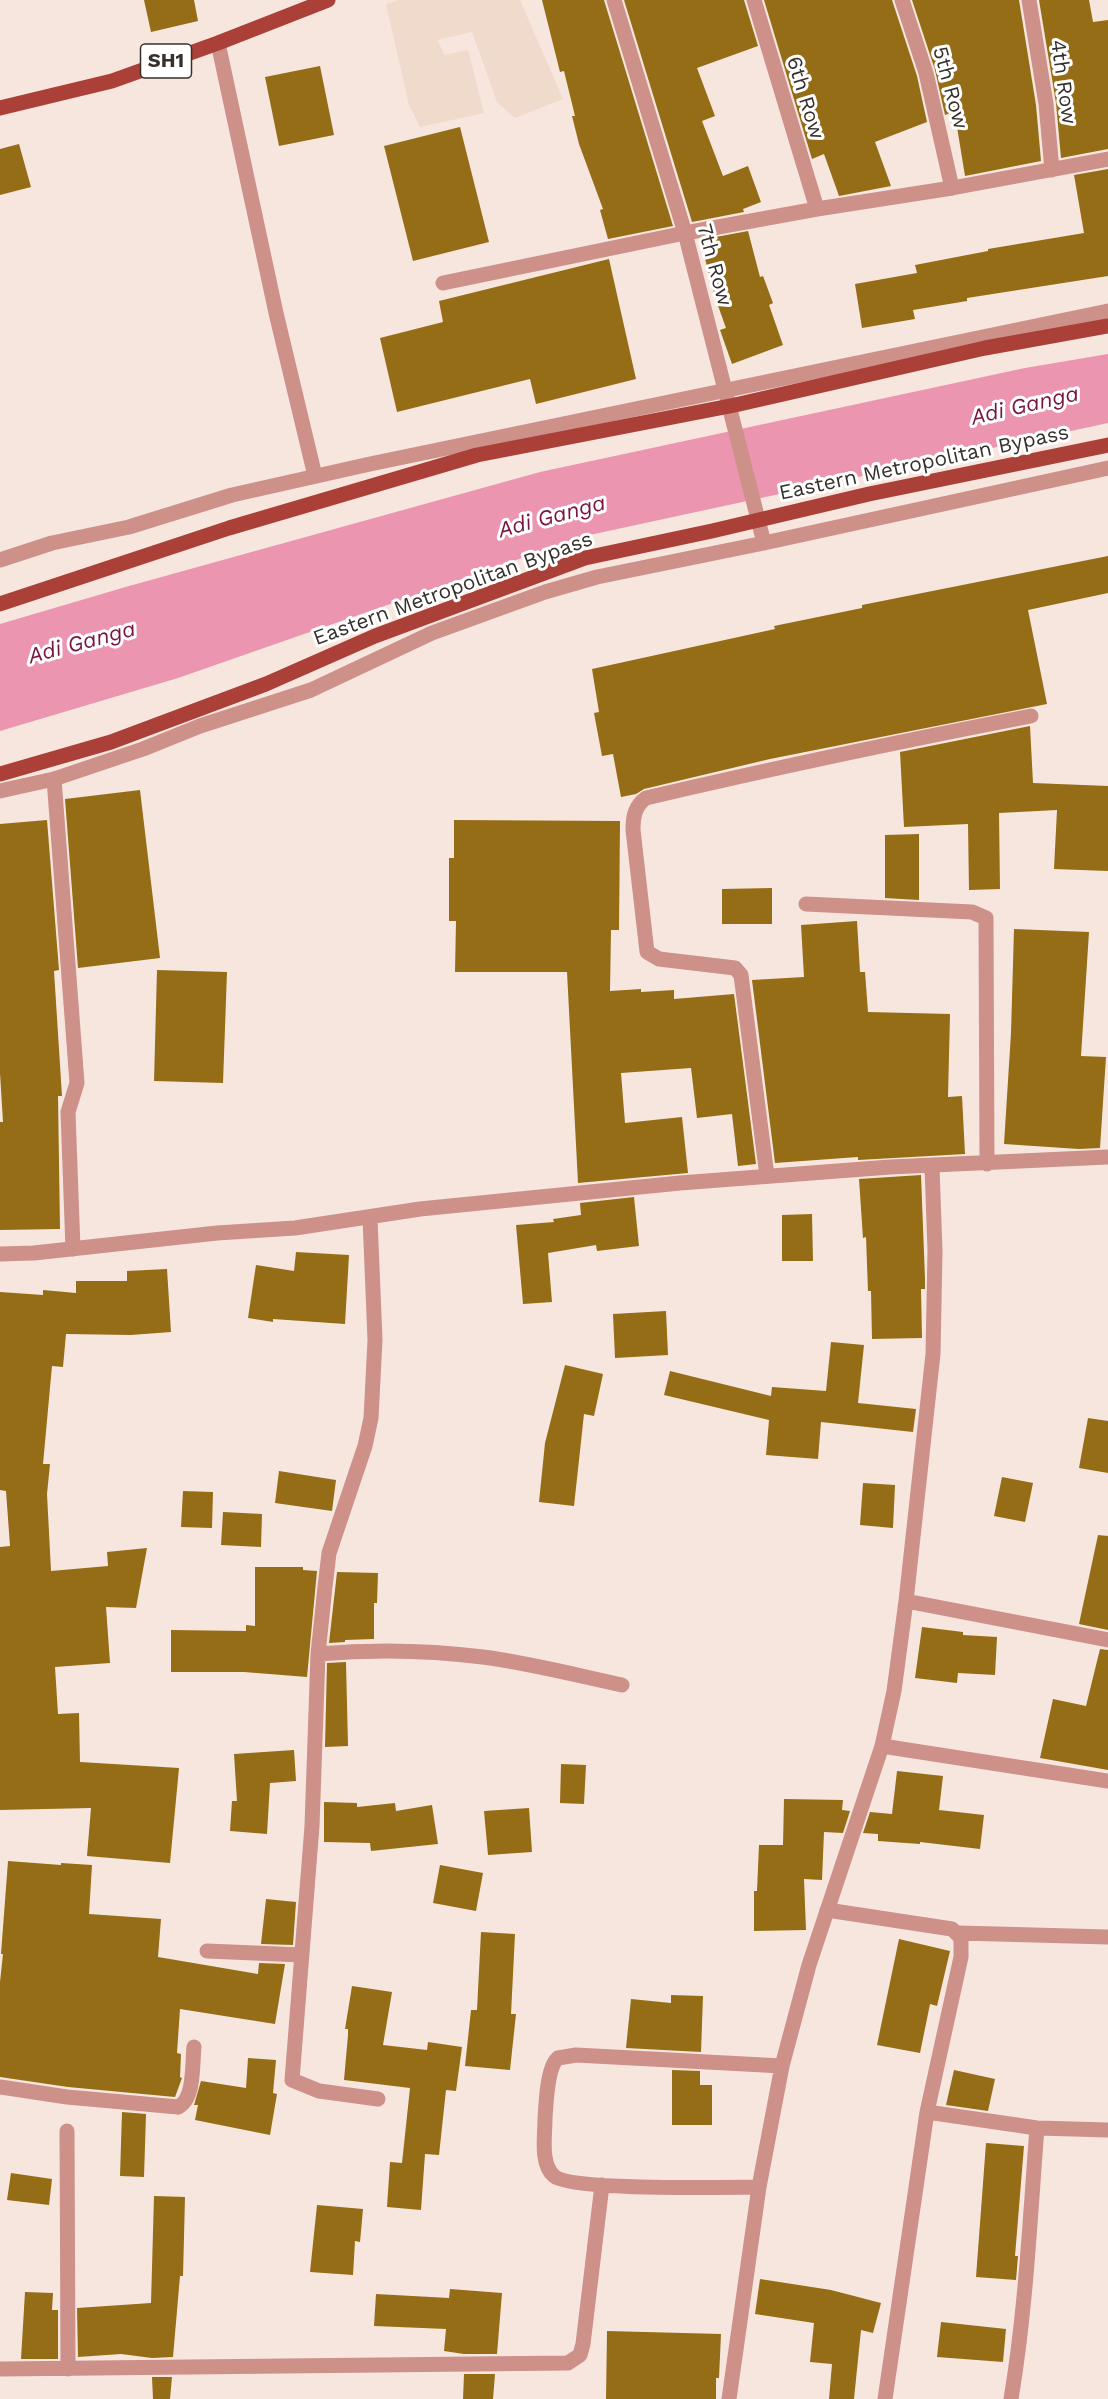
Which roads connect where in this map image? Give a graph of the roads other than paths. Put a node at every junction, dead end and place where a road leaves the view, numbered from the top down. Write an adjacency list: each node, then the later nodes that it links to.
1 (328, 0): 6 (main road, SH1)
2 (614, 0): 12 (street, 7th Row)
3 (754, 0): 11 (street, 6th Row)
4 (902, 0): 10 (street, 5th Row)
5 (1029, 0): 9 (street, 4th Row)
6 (218, 43): 7 (main road, SH1); 19 (street)
7 (0, 108)
8 (1108, 159): 9 (street)
9 (1052, 170): 10 (street)
10 (952, 188): 11 (street)
11 (817, 209): 12 (street)
12 (685, 233): 13 (street); 16 (street, 7th Row)
13 (443, 283)
14 (1108, 311): 16 (street)
15 (1108, 326): 22 (main road, bridge)
16 (724, 389): 19 (street); 20 (street, 7th Row)
17 (1108, 446): 24 (main road, Eastern Metropolitan Bypass, bridge)
18 (1108, 468): 20 (street)
19 (315, 476): 21 (street)
20 (764, 543): 25 (street)
21 (0, 560)
22 (0, 604)
23 (1031, 716): 31 (street)
24 (0, 774)
25 (54, 779): 26 (street); 33 (street)
26 (0, 790)
27 (806, 904): 29 (street)
28 (1108, 1157): 29 (street)
29 (987, 1164): 30 (street)
30 (932, 1167): 31 (street); 35 (street)
31 (767, 1176): 32 (street)
32 (370, 1218): 33 (street); 37 (street)
33 (73, 1249): 34 (street)
34 (0, 1254)
35 (906, 1601): 36 (street); 39 (street)
36 (1108, 1640)
37 (318, 1654): 38 (street); 45 (street)
38 (622, 1685)
39 (882, 1746): 40 (street); 41 (street)
40 (1108, 1781)
41 (827, 1910): 42 (street); 47 (street)
42 (959, 1933): 43 (street); 50 (street)
43 (1108, 1937)
44 (207, 1951): 45 (street)
45 (302, 1955): 49 (street)
46 (194, 2047): 48 (street)
47 (782, 2066): 54 (street); 55 (street)
48 (0, 2087)
49 (378, 2099)
50 (927, 2112): 51 (street); 59 (street)
51 (1037, 2128): 52 (street); 60 (street)
52 (1108, 2130)
53 (67, 2131): 57 (street)
54 (602, 2186): 55 (street); 57 (street)
55 (759, 2187): 58 (street)
56 (0, 2369): 57 (street)
57 (68, 2369)
58 (729, 2399)
59 (885, 2399)
60 (1011, 2399)

